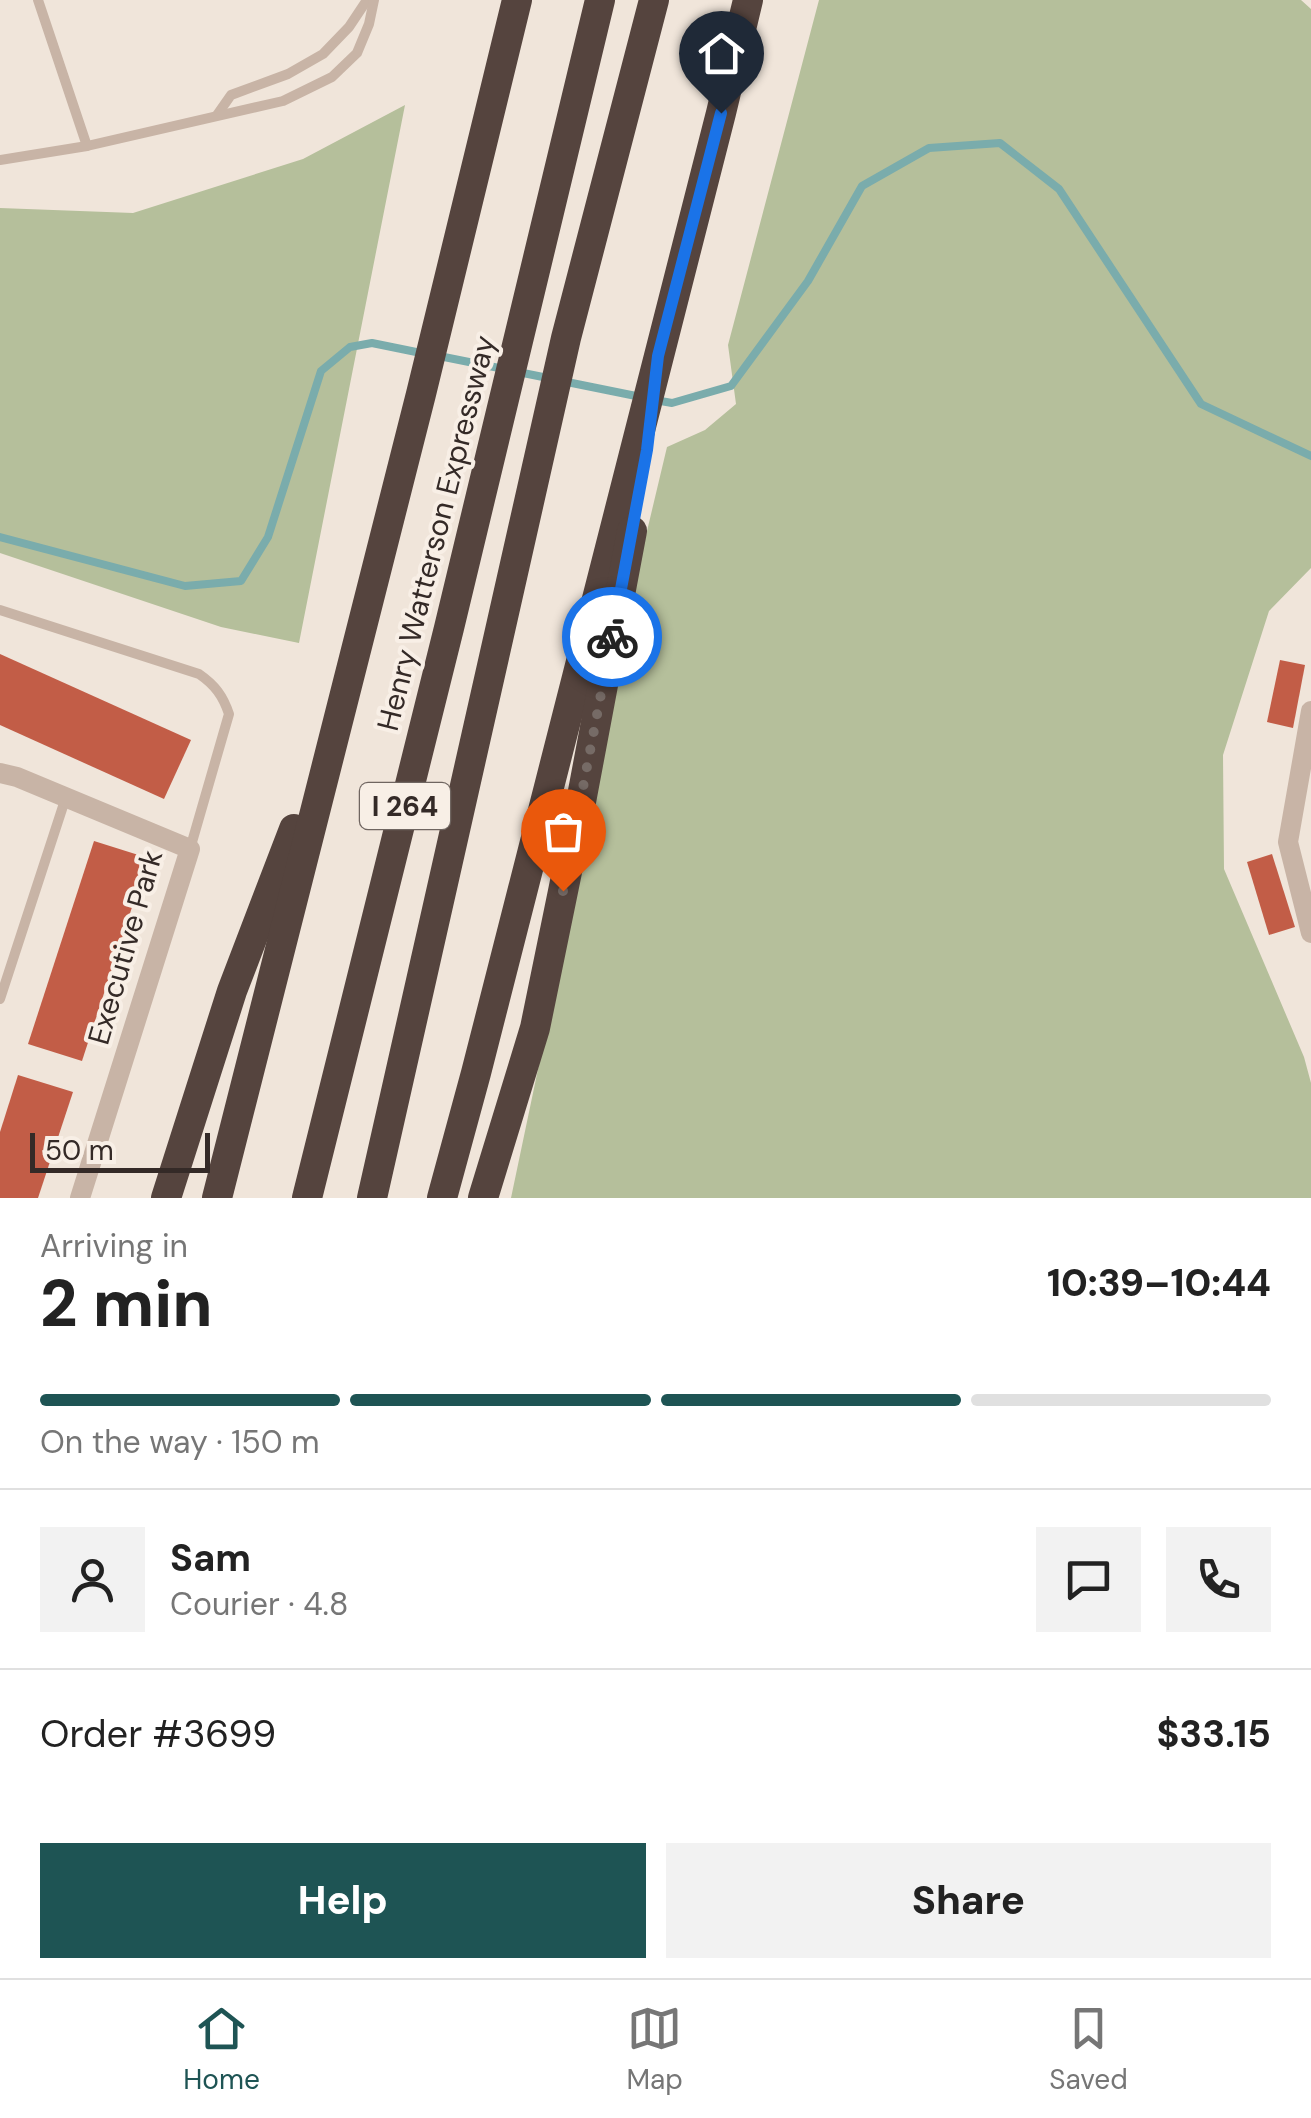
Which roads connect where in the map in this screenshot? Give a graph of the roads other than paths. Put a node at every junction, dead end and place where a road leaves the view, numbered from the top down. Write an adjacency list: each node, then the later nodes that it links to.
1 (38, 0): 8 (lane)
2 (371, 0): 7 (lane); 7 (lane)
3 (516, 0): 12 (highway)
4 (600, 0): 22 (highway, Henry Watterson Expressway / I 264)
5 (654, 0): 23 (highway, I 264)
6 (748, 0): 10 (highway)
7 (217, 116): 8 (lane)
8 (87, 146): 9 (lane)
9 (0, 160)
10 (641, 448): 24 (highway); 25 (highway)
11 (0, 610): 16 (lane)
12 (346, 690): 20 (highway); 21 (highway)
13 (1311, 711): 17 (street)
14 (0, 773): 15 (street, Executive Park)
15 (66, 797): 16 (street, Executive Park); 18 (lane)
16 (190, 849): 19 (street, Executive Park)
17 (1311, 932)
18 (0, 999)
19 (80, 1198)
20 (166, 1198)
21 (217, 1198)
22 (308, 1198)
23 (372, 1198)
24 (442, 1198)
25 (482, 1198)

